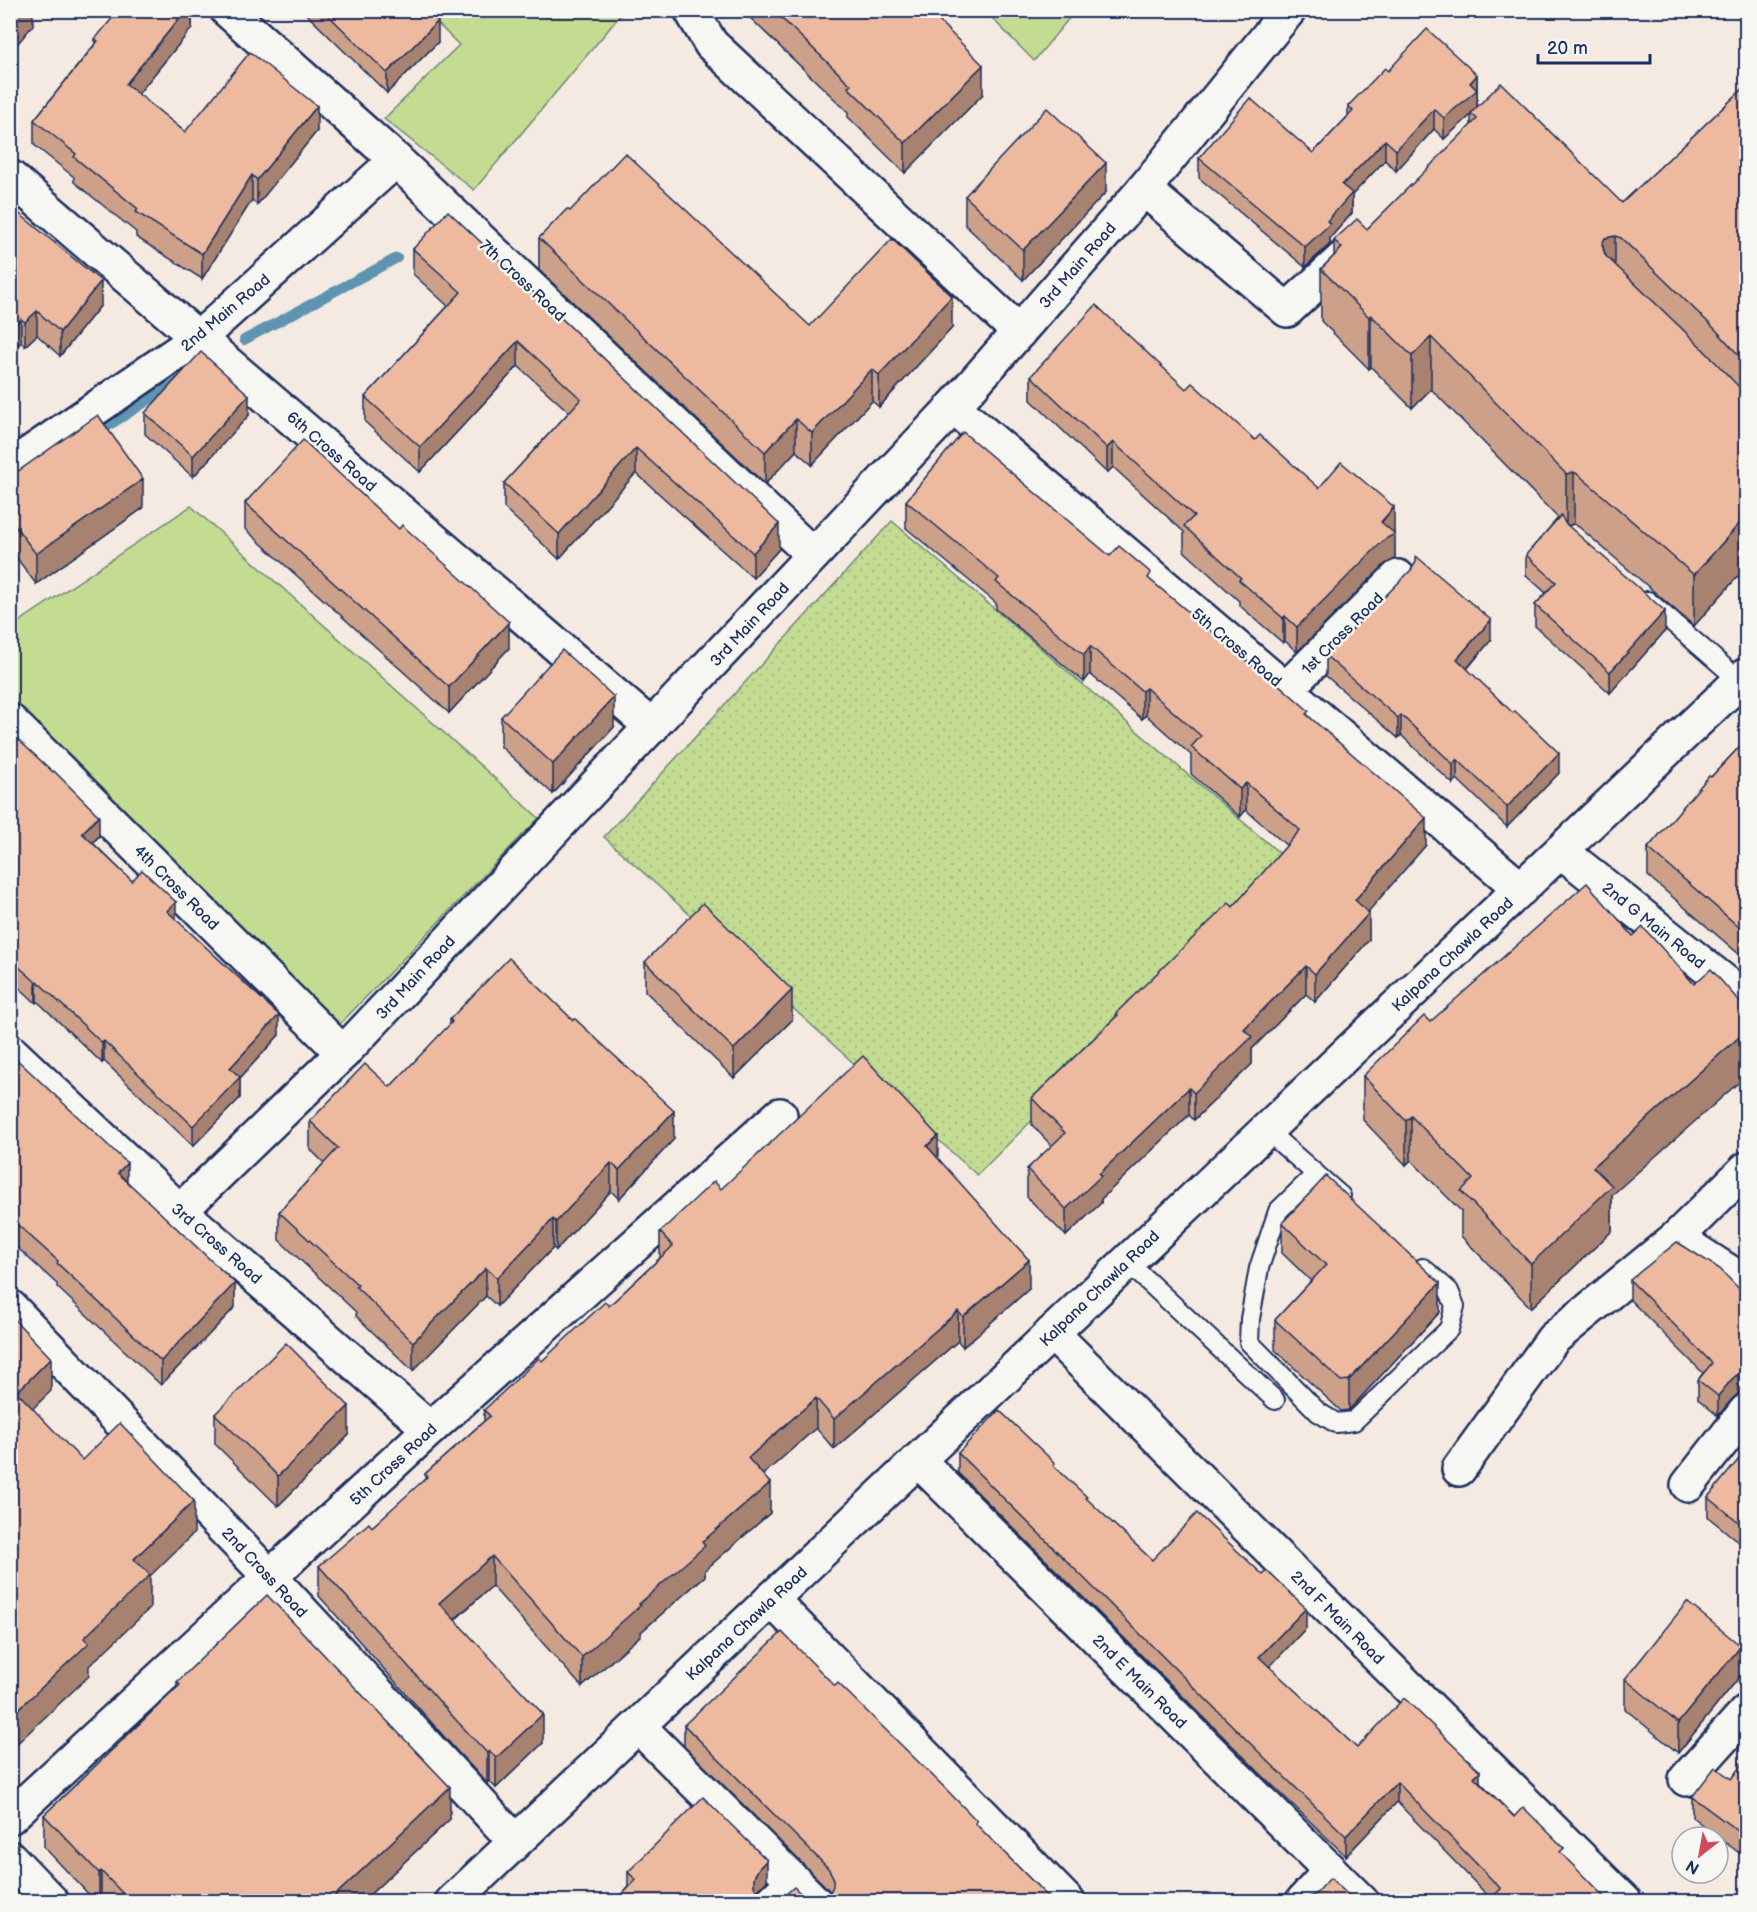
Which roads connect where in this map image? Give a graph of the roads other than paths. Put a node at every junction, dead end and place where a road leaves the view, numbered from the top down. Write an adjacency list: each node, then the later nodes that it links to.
1 (691, 10): 8 (street)
2 (1289, 10): 6 (street, 3rd Main Road)
3 (235, 13): 4 (street, 7th Cross Road)
4 (396, 160): 9 (street, 2nd Main Road); 12 (street, 7th Cross Road)
5 (10, 177): 9 (street, 6th Cross Road)
6 (1144, 189): 7 (street); 8 (street, 3rd Main Road)
7 (1373, 230)
8 (1019, 332): 10 (street, 3rd Main Road)
9 (200, 337): 11 (street, 2nd Main Road); 18 (street, 6th Cross Road)
10 (953, 407): 12 (street, 3rd Main Road); 16 (street, 5th Cross Road)
11 (10, 467)
12 (813, 555): 18 (street, 3rd Main Road)
13 (1398, 577): 16 (street, 1st Cross Road)
14 (1634, 589): 15 (lane)
15 (1744, 681): 19 (street, Kalpana Chawla Road)
16 (1286, 689): 20 (street, 5th Cross Road)
17 (10, 721): 23 (street, 4th Cross Road)
18 (652, 727): 23 (street, 3rd Main Road)
19 (1561, 851): 20 (street, Kalpana Chawla Road); 21 (street, 2nd G Main Road)
20 (1521, 889): 25 (street, Kalpana Chawla Road)
21 (1746, 999)
22 (10, 1051): 29 (street, 3rd Cross Road)
23 (343, 1053): 29 (street, 3rd Main Road)
24 (780, 1115): 38 (street, 5th Cross Road)
25 (1266, 1130): 27 (lane); 32 (street, Kalpana Chawla Road)
26 (1746, 1169): 30 (street)
27 (1316, 1174): 28 (lane); 31 (lane)
28 (1352, 1205)
29 (180, 1211): 38 (street, 3rd Cross Road)
30 (1676, 1238): 33 (street); 40 (street)
31 (1413, 1260)
32 (1127, 1262): 35 (street, Kalpana Chawla Road); 36 (lane)
33 (1746, 1283)
34 (10, 1307): 42 (street, 2nd Cross Road)
35 (1052, 1333): 39 (street, Kalpana Chawla Road); 57 (street, 2nd F Main Road)
36 (1275, 1400)
37 (1746, 1411): 41 (street)
38 (430, 1429): 42 (street, 5th Cross Road)
39 (918, 1460): 43 (street, Kalpana Chawla Road); 50 (street, 2nd E Main Road)
40 (1459, 1469)
41 (1688, 1485)
42 (271, 1578): 47 (street, 5th Cross Road); 48 (street, 2nd Cross Road)
43 (771, 1599): 45 (street, Kalpana Chawla Road); 54 (street)
44 (1746, 1712): 46 (street)
45 (638, 1726): 48 (street, Kalpana Chawla Road); 51 (street)
46 (1686, 1779)
47 (10, 1817)
48 (515, 1841): 52 (street, Kalpana Chawla Road)
49 (10, 1858): 53 (street)
50 (1330, 1871): 55 (street); 56 (street, 2nd E Main Road)
51 (794, 1895)
52 (458, 1900)
53 (52, 1902)
54 (1068, 1902)
55 (1302, 1902)
56 (1362, 1902)
57 (1625, 1902)

